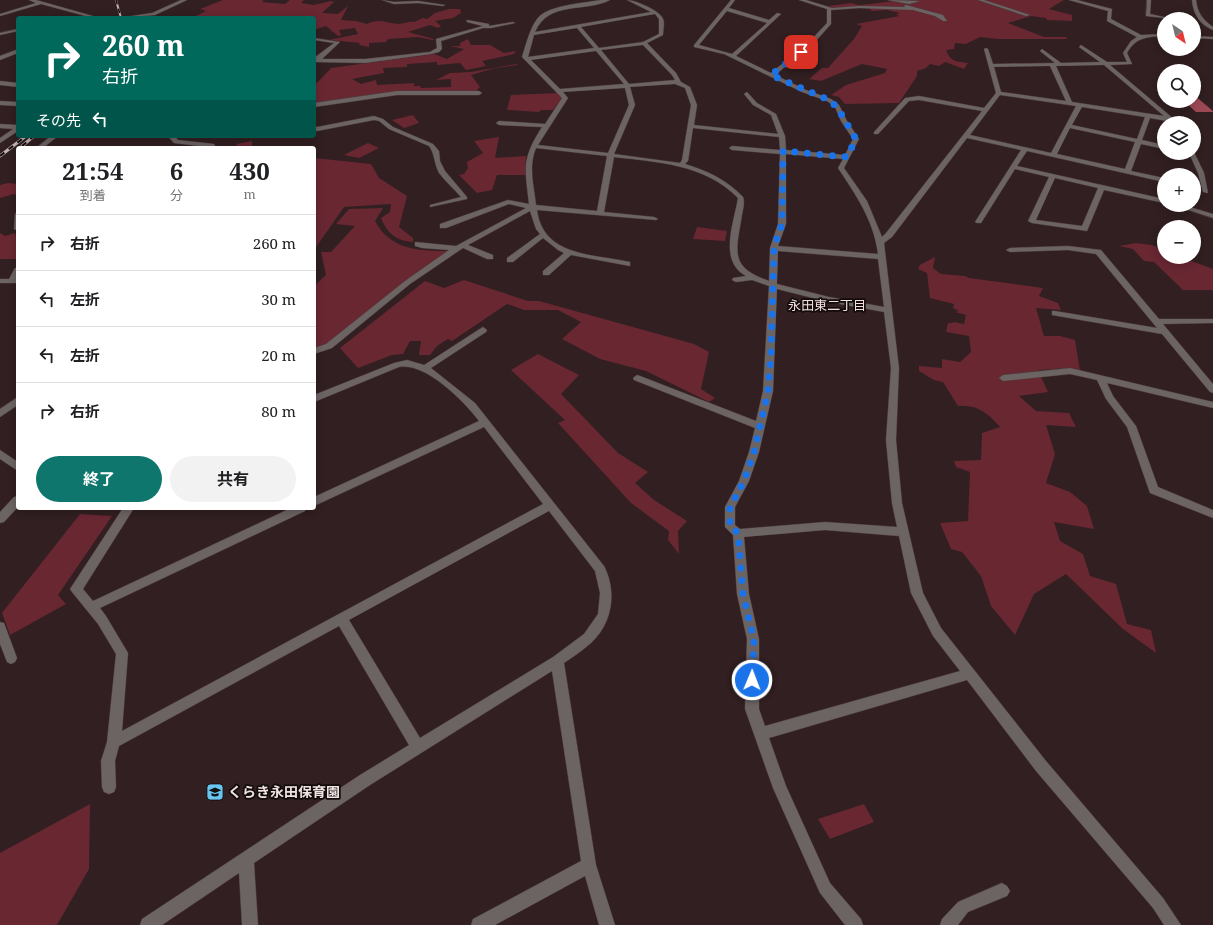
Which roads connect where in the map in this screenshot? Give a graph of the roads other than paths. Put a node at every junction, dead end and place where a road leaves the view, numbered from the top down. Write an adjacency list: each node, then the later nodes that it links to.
1 (31, 0): 15 (street)
2 (56, 0): 15 (street)
3 (185, 0): 26 (street)
4 (384, 0): 17 (street)
5 (608, 0): 38 (street)
6 (629, 0): 21 (street)
7 (733, 0): 18 (street)
8 (801, 0): 19 (street)
9 (890, 0): 16 (street)
10 (915, 0): 16 (street)
11 (980, 0): 23 (street)
12 (1074, 0): 40 (street)
13 (1149, 0): 27 (street)
14 (1194, 0): 32 (street)
15 (41, 3): 24 (street); 25 (street)
16 (909, 3): 20 (street)
17 (443, 5)
18 (726, 9): 30 (street); 52 (street)
19 (829, 9): 20 (street); 61 (street)
20 (912, 9): 28 (street)
21 (655, 13): 33 (street); 44 (street)
22 (779, 14): 30 (street)
23 (1028, 14)
24 (0, 15)
25 (90, 16)
26 (142, 16)
27 (1157, 17)
28 (945, 20)
29 (469, 21): 34 (street)
30 (770, 22): 52 (street)
31 (513, 23): 34 (street)
32 (1202, 23): 35 (street)
33 (578, 26): 38 (street); 49 (street)
34 (491, 28): 56 (street)
35 (1213, 29)
36 (16, 30): 37 (street)
37 (0, 34)
38 (533, 34): 55 (street)
39 (1157, 35): 40 (street)
40 (1139, 36): 57 (street)
41 (1201, 37): 42 (street)
42 (1213, 38)
43 (316, 39): 54 (street)
44 (644, 43): 49 (street); 63 (street)
45 (1080, 46): 57 (street)
46 (16, 47): 48 (street)
47 (986, 48): 60 (street)
48 (6, 49)
49 (597, 50): 55 (street); 65 (street)
50 (1042, 50): 59 (street)
51 (16, 52): 53 (street)
52 (733, 56): 61 (street)
53 (0, 58)
54 (316, 59)
55 (526, 59): 66 (street)
56 (316, 60)
57 (1105, 63): 59 (street); 77 (street)
58 (1052, 64): 59 (street); 60 (street); 72 (street)
59 (1059, 64)
60 (991, 66): 68 (street)
61 (771, 75): 105 (street)
62 (0, 83): 64 (street)
63 (678, 83): 65 (street); 82 (street)
64 (16, 84)
65 (627, 85): 66 (street); 103 (street)
66 (559, 91): 81 (street)
67 (479, 93): 73 (street)
68 (999, 93): 72 (street); 75 (street)
69 (747, 94): 90 (street)
70 (0, 103): 71 (street)
71 (16, 104)
72 (1070, 104): 74 (street)
73 (316, 105)
74 (1080, 105): 76 (street); 83 (street)
75 (986, 110): 87 (street); 91 (street)
76 (1148, 116): 78 (street); 95 (street)
77 (1167, 116)
78 (1157, 118)
79 (499, 123): 81 (street)
80 (1, 126): 84 (street)
81 (547, 126): 98 (street)
82 (690, 126): 90 (street); 107 (street)
83 (1069, 126): 95 (street); 104 (street)
84 (16, 128)
85 (316, 129): 115 (street)
86 (16, 130): 88 (street)
87 (876, 133)
88 (9, 135): 89 (street); 94 (street)
89 (16, 135)
90 (782, 136): 102 (street)
91 (966, 136): 101 (street); 124 (street)
92 (52, 138): 96 (street)
93 (173, 138): 97 (street)
94 (0, 142)
95 (1138, 142): 99 (street); 109 (street)
96 (42, 146)
97 (212, 146)
98 (534, 146): 103 (street); 116 (street)
99 (1157, 146)
100 (732, 148): 102 (street)
101 (1025, 148): 104 (street); 108 (street)
102 (783, 151): 105 (street); 127 (street)
103 (611, 154): 107 (street); 118 (street)
104 (1053, 155): 109 (street)
105 (847, 157): 124 (street)
106 (1195, 160): 113 (street)
107 (681, 165): 135 (street)
108 (1013, 167): 110 (street); 121 (street)
109 (1128, 171): 111 (street)
110 (1052, 177): 112 (street); 112 (street)
111 (1157, 178)
112 (1102, 187): 114 (street)
113 (1203, 189)
114 (1157, 199)
115 (432, 206)
116 (532, 207): 118 (street); 122 (street); 123 (street); 126 (street)
117 (1201, 211): 119 (street)
118 (600, 213): 120 (street)
119 (1213, 216)
120 (654, 219)
121 (979, 222)
122 (443, 226)
123 (543, 235): 129 (street); 132 (street)
124 (880, 242): 131 (street)
125 (418, 244): 126 (street)
126 (460, 247): 130 (street); 146 (street)
127 (774, 248): 131 (street); 139 (street)
128 (1010, 250): 143 (street)
129 (569, 253): 133 (street); 134 (street)
130 (490, 257)
131 (881, 257): 140 (street)
132 (510, 260)
133 (627, 264)
134 (546, 273)
135 (750, 278): 136 (street); 139 (street)
136 (736, 280)
137 (0, 281): 138 (street)
138 (15, 281)
139 (773, 287): 140 (street); 157 (street)
140 (887, 310): 167 (street)
141 (1055, 313): 145 (street)
142 (1213, 321): 143 (street)
143 (1156, 322): 145 (street)
144 (483, 330): 147 (street)
145 (1165, 332): 151 (street)
146 (316, 350)
147 (424, 368): 152 (street); 156 (street)
148 (637, 378): 157 (street)
149 (1003, 378): 150 (street)
150 (1101, 379): 154 (street); 165 (street)
151 (1213, 390)
152 (316, 398)
153 (16, 402): 155 (street)
154 (1213, 405)
155 (0, 414)
156 (485, 422): 160 (street); 162 (street)
157 (760, 426): 168 (street)
158 (0, 454): 159 (street)
159 (16, 466)
160 (316, 501)
161 (16, 502): 166 (street)
162 (550, 505): 170 (street); 173 (street)
163 (128, 510): 169 (street)
164 (297, 510): 169 (street)
165 (1213, 514)
166 (0, 519)
167 (904, 532): 168 (street); 174 (street)
168 (738, 533): 175 (street)
169 (91, 607): 176 (street)
170 (342, 618): 176 (street); 177 (street)
171 (0, 627): 172 (street)
172 (11, 658)
173 (557, 662): 177 (street); 180 (street)
174 (969, 674): 175 (street); 188 (street)
175 (761, 734): 186 (street)
176 (114, 742): 178 (street)
177 (418, 748): 179 (street)
178 (109, 787)
179 (246, 861): 182 (street); 183 (street)
180 (589, 865): 184 (street); 185 (street)
181 (1002, 892): 187 (street)
182 (148, 925)
183 (250, 925)
184 (479, 925)
185 (607, 925)
186 (855, 925)
187 (948, 925)
188 (1174, 925)

